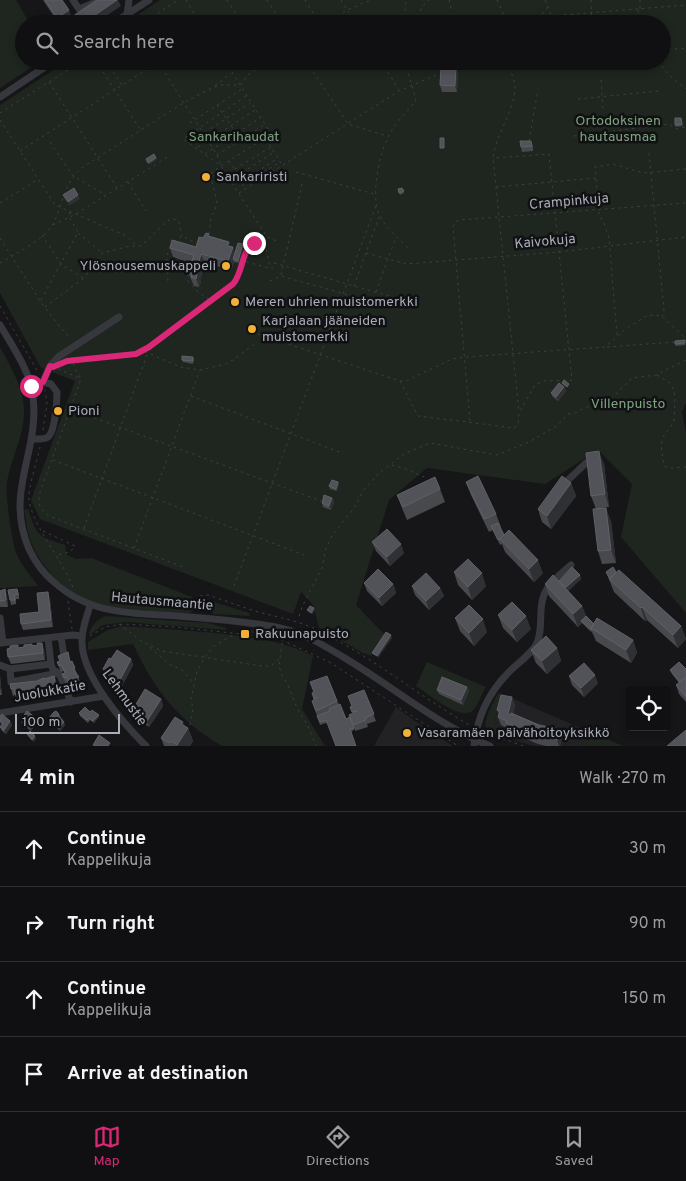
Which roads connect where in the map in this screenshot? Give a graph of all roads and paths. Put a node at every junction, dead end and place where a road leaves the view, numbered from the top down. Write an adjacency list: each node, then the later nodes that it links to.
1 (73, 0): 2 (street)
2 (101, 0)
3 (149, 0): 25 (street)
4 (178, 0): 26 (path)
5 (186, 0): 27 (path)
6 (227, 0): 28 (path)
7 (267, 0): 29 (path)
8 (305, 0): 30 (path)
9 (341, 0): 22 (path)
10 (371, 0): 22 (path)
11 (406, 0): 33 (path)
12 (429, 0): 34 (path)
13 (449, 0): 23 (path)
14 (497, 0): 35 (path)
15 (546, 0): 20 (path)
16 (591, 0): 24 (path)
17 (640, 0): 21 (path)
18 (127, 1): 25 (street)
19 (686, 5): 21 (path)
20 (548, 7): 36 (path); 37 (path)
21 (639, 9): 24 (path); 39 (path)
22 (348, 10): 31 (path); 32 (path)
23 (450, 12)
24 (592, 12): 38 (path)
25 (127, 14)
26 (155, 15)
27 (195, 15)
28 (236, 15)
29 (276, 15)
30 (314, 15)
31 (340, 15)
32 (351, 15)
33 (405, 15)
34 (420, 15)
35 (504, 15)
36 (541, 15)
37 (551, 15)
38 (561, 15)
39 (639, 15)
40 (686, 48): 41 (path)
41 (671, 49)
42 (40, 70): 71 (street)
43 (68, 70): 58 (path)
44 (102, 70): 66 (path)
45 (112, 70): 59 (path)
46 (146, 70): 59 (path)
47 (162, 70): 74 (path)
48 (230, 70): 55 (path)
49 (255, 70): 60 (path)
50 (312, 70): 87 (path)
51 (386, 70): 67 (path)
52 (408, 70): 61 (path)
53 (511, 70): 113 (path)
54 (666, 70): 65 (path)
55 (232, 73): 60 (path); 62 (path)
56 (436, 75): 61 (path)
57 (601, 80): 70 (path)
58 (49, 82): 79 (path); 81 (path)
59 (122, 85): 66 (path)
60 (240, 85): 62 (path); 63 (path)
61 (412, 85): 67 (path); 95 (path)
62 (212, 88): 74 (path)
63 (242, 89): 69 (path); 75 (path)
64 (538, 89): 101 (path)
65 (686, 89)
66 (114, 90): 81 (path); 91 (path)
67 (399, 91): 87 (path)
68 (659, 91): 70 (path)
69 (247, 96): 73 (path); 78 (path)
70 (602, 96): 72 (path); 77 (path)
71 (0, 97)
72 (578, 98)
73 (251, 102): 76 (path); 82 (path)
74 (183, 103): 84 (path); 91 (path)
75 (217, 105): 78 (path); 84 (path)
76 (256, 110): 80 (path); 88 (path)
77 (603, 111)
78 (222, 112): 82 (path); 89 (path)
79 (0, 113)
80 (260, 117): 86 (path); 92 (path)
81 (72, 118): 105 (path); 111 (path)
82 (226, 119): 88 (path); 93 (path)
83 (0, 120): 105 (path)
84 (194, 120): 85 (path); 89 (path)
85 (190, 123)
86 (265, 124): 96 (path); 98 (path)
87 (348, 124): 95 (path); 117 (path)
88 (231, 126): 92 (path); 97 (path)
89 (199, 127): 93 (path); 100 (path)
90 (686, 127): 94 (path)
91 (140, 130): 111 (path)
92 (236, 133): 98 (path); 103 (path)
93 (203, 134): 97 (path); 100 (path)
94 (574, 136)
95 (388, 137): 135 (path)
96 (265, 138): 102 (path); 114 (path)
97 (208, 140): 103 (path); 104 (path)
98 (240, 140): 110 (path)
99 (50, 142): 122 (path)
100 (189, 143): 104 (path)
101 (528, 144)
102 (271, 147): 106 (path); 118 (path)
103 (212, 148): 108 (path); 110 (path)
104 (197, 149): 108 (path)
105 (20, 151): 125 (path)
106 (274, 152): 112 (path); 123 (path)
107 (650, 153): 121 (path)
108 (204, 154): 116 (path)
109 (171, 155): 127 (path)
110 (217, 155): 116 (path)
111 (98, 158): 122 (path); 132 (path)
112 (278, 158): 115 (path); 128 (path)
113 (493, 158): 129 (path); 131 (path)
114 (229, 161): 116 (path); 118 (path)
115 (280, 162): 117 (path); 130 (path)
116 (221, 166): 134 (path); 154 (path)
117 (283, 166): 133 (path)
118 (234, 169): 123 (path)
119 (686, 169): 121 (path)
120 (296, 172): 135 (path)
121 (652, 172): 124 (path); 140 (path)
122 (73, 176): 136 (path); 141 (path)
123 (236, 176): 128 (path)
124 (596, 178): 129 (path); 142 (path)
125 (38, 180): 137 (path); 141 (path)
126 (303, 180): 176 (path)
127 (128, 182): 132 (path); 143 (path)
128 (240, 182): 130 (path)
129 (551, 183): 131 (path); 145 (path)
130 (242, 186): 133 (path)
131 (496, 187): 149 (path)
132 (117, 188): 136 (path)
133 (244, 190): 134 (path)
134 (239, 193): 159 (path)
135 (375, 194): 138 (path)
136 (105, 195): 146 (path)
137 (0, 203)
138 (376, 203): 147 (path); 182 (path)
139 (686, 203): 140 (path, Crampinkuja)
140 (654, 205): 142 (path, Crampinkuja); 158 (path)
141 (60, 207): 144 (path); 150 (path)
142 (598, 210): 145 (path, Crampinkuja); 162 (path)
143 (146, 211)
144 (70, 212): 146 (path); 148 (path)
145 (555, 213): 149 (path, Crampinkuja); 164 (path)
146 (76, 214): 148 (path); 161 (path)
147 (380, 216): 155 (path); 165 (path)
148 (69, 217): 150 (path); 151 (path)
149 (499, 218): 168 (path); 171 (path, Crampinkuja)
150 (52, 226): 152 (path)
151 (78, 232): 166 (path); 175 (path)
152 (42, 235): 167 (path); 175 (path)
153 (182, 236): 160 (path); 161 (path); 180 (path)
154 (208, 237)
155 (396, 237): 163 (path); 170 (path)
156 (686, 237): 158 (path, Kaivokuja)
157 (0, 238): 167 (path)
158 (657, 241): 162 (path, Kaivokuja); 191 (path)
159 (279, 242)
160 (198, 244)
161 (136, 246): 166 (path)
162 (609, 246): 164 (path, Kaivokuja); 195 (path)
163 (408, 248)
164 (559, 252): 168 (path, Kaivokuja); 203 (path)
165 (366, 253): 170 (path, Kaivokuja); 183 (path)
166 (102, 254): 179 (path)
167 (12, 256): 173 (path); 187 (path)
168 (503, 256): 171 (path, Kaivokuja); 207 (path)
169 (240, 260): 172 (path)
170 (388, 260): 171 (path, Kaivokuja); 184 (path)
171 (455, 260): 208 (path)
172 (244, 261): 172 (path); 188 (path)
173 (0, 263)
174 (274, 263): 176 (path)
175 (61, 264): 179 (path); 187 (path)
176 (283, 267): 178 (path); 182 (path)
177 (188, 274): 188 (path)
178 (281, 276): 181 (path); 185 (path)
179 (84, 278): 189 (path)
180 (168, 281)
181 (270, 281)
182 (346, 284): 183 (path); 185 (path)
183 (354, 286): 184 (path)
184 (376, 292): 186 (path)
185 (343, 294): 190 (path); 206 (path)
186 (402, 300)
187 (40, 301): 189 (path)
188 (212, 301): 200 (path)
189 (45, 307): 199 (path)
190 (402, 310)
191 (662, 316): 195 (path); 196 (path)
192 (119, 317): 199 (street)
193 (0, 325): 218 (street, Hautausmaantie)
194 (258, 334): 206 (path)
195 (618, 335): 201 (path)
196 (686, 339)
197 (679, 342): 201 (path)
198 (256, 343): 213 (path)
199 (74, 346): 209 (path); 212 (street)
200 (149, 347): 204 (path); 205 (path)
201 (605, 347): 203 (path)
202 (139, 349): 204 (path)
203 (570, 349): 207 (path); 221 (path)
204 (144, 351): 205 (path); 209 (path)
205 (149, 353): 213 (path); 223 (path)
206 (320, 354): 216 (path); 224 (path)
207 (512, 354): 208 (path); 221 (path)
208 (465, 357): 216 (path); 222 (path)
209 (72, 360): 211 (path); 215 (path)
210 (686, 360): 214 (path)
211 (63, 362)
212 (50, 366): 215 (path); 217 (street)
213 (200, 370): 219 (path)
214 (656, 375): 230 (path); 231 (path)
215 (81, 379): 220 (path)
216 (400, 381): 222 (path)
217 (43, 382): 218 (street); 225 (street)
218 (31, 386): 225 (street, Hautausmaantie)
219 (191, 396): 224 (path); 226 (path)
220 (70, 409): 223 (path); 228 (path)
221 (519, 413): 222 (path)
222 (470, 422)
223 (121, 427): 226 (path); 232 (path)
224 (291, 433): 227 (path); 235 (path)
225 (31, 439): 247 (street, Hautausmaantie)
226 (172, 446): 235 (path); 236 (path)
227 (342, 453)
228 (52, 460): 232 (path); 239 (path)
229 (586, 463): 234 (street)
230 (391, 464): 233 (path); 248 (path)
231 (686, 467)
232 (102, 478): 236 (path); 239 (path)
233 (426, 479)
234 (567, 481)
235 (272, 483): 238 (path); 240 (path)
236 (153, 497): 240 (path); 241 (path)
237 (28, 499): 242 (path)
238 (321, 501)
239 (84, 529): 241 (path)
240 (252, 534): 243 (path); 246 (path)
241 (134, 548): 245 (path)
242 (57, 555)
243 (304, 555)
244 (571, 565): 271 (street)
245 (183, 567)
246 (234, 586)
247 (90, 605): 252 (street, Lehmustie); 271 (street, Hautausmaantie)
248 (299, 616)
249 (0, 618): 256 (street)
250 (118, 624): 251 (path); 252 (path); 257 (path)
251 (235, 634): 255 (path); 259 (path)
252 (82, 636): 253 (street); 266 (street, Lehmustie)
253 (61, 637): 254 (street); 258 (street)
254 (48, 638): 256 (street); 261 (street)
255 (282, 640): 260 (path); 274 (path)
256 (2, 643)
257 (149, 646): 259 (path); 265 (path)
258 (64, 656)
259 (205, 657): 260 (path); 265 (path)
260 (280, 658): 273 (path)
261 (52, 664): 263 (street); 264 (street)
262 (0, 665): 263 (street)
263 (10, 669): 264 (street)
264 (59, 673): 267 (street)
265 (194, 683): 269 (path)
266 (104, 696): 267 (street, Juolukkatie); 272 (street, Lehmustie)
267 (71, 702): 268 (street, Juolukkatie)
268 (0, 714)
269 (190, 725)
270 (485, 732): 276 (path)
271 (474, 743): 275 (street, Hautausmaantie)
272 (146, 746)
273 (316, 746)
274 (458, 746)
275 (490, 746)
276 (524, 746)

